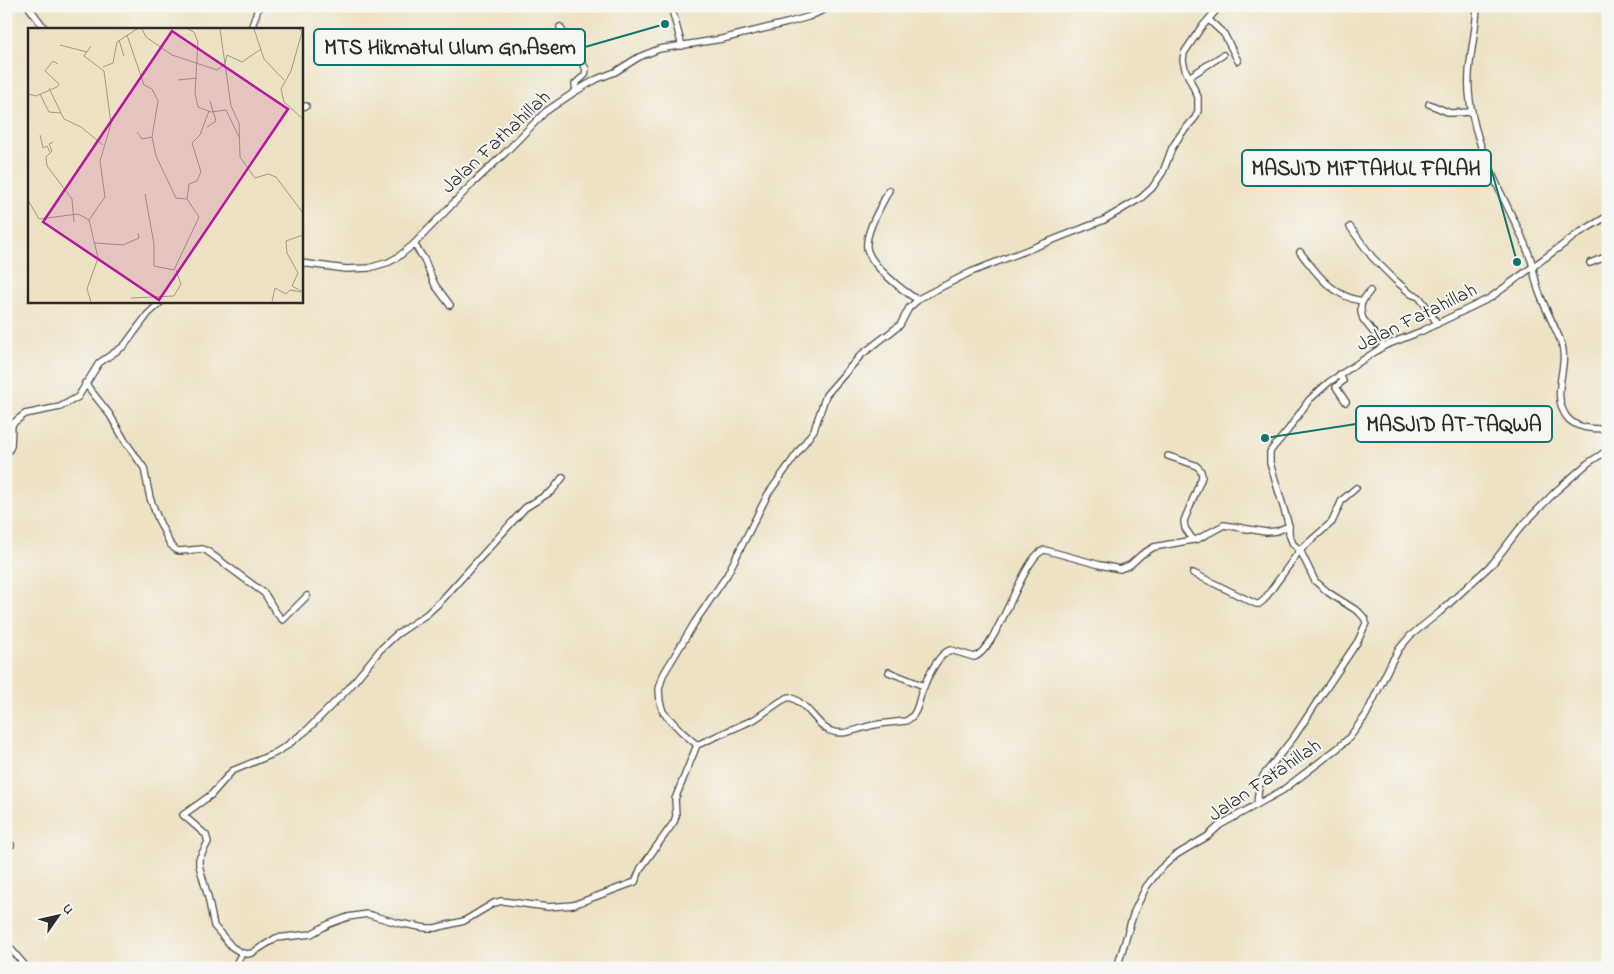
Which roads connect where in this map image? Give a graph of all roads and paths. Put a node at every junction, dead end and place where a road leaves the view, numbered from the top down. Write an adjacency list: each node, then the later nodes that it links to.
1 (28, 6): 9 (street)
2 (258, 6): 10 (street)
3 (671, 6): 11 (street)
4 (832, 6): 11 (street, Jalan Fathahillah)
5 (1220, 6): 7 (street)
6 (1478, 6): 17 (street)
7 (1209, 20): 13 (street); 14 (street)
8 (560, 27): 15 (street)
9 (44, 28)
10 (251, 28)
11 (682, 46): 15 (street, Jalan Fathahillah)
12 (1223, 55): 14 (street)
13 (1238, 61)
14 (1189, 77): 28 (street)
15 (576, 91): 21 (street, Jalan Fathahillah)
16 (1429, 104): 17 (street)
17 (1472, 112): 26 (street)
18 (889, 190): 28 (street)
19 (1608, 216): 26 (street, Jalan Fatahillah)
20 (1350, 226): 32 (street)
21 (414, 244): 24 (street, Jalan Fathahillah); 31 (street)
22 (1300, 252): 29 (street)
23 (1608, 256): 25 (street)
24 (302, 263)
25 (1590, 263)
26 (1533, 266): 32 (street, Jalan Fatahillah); 37 (street)
27 (1370, 291): 29 (street)
28 (918, 300): 50 (street)
29 (1362, 301): 33 (street)
30 (161, 302): 35 (street)
31 (450, 305)
32 (1437, 324): 33 (street, Jalan Fatahillah)
33 (1384, 346): 34 (street, Jalan Fatahillah)
34 (1340, 374): 36 (street); 43 (street, Jalan Fatahillah)
35 (85, 383): 39 (street); 47 (street)
36 (1346, 402)
37 (1608, 429)
38 (1608, 450): 51 (street, Jalan Fatahillah)
39 (6, 456)
40 (1168, 456): 44 (street)
41 (563, 477): 53 (street)
42 (1356, 488): 45 (street)
43 (1290, 526): 44 (street); 45 (street, Jalan Fatahillah)
44 (1193, 540): 49 (street)
45 (1300, 550): 46 (street); 51 (street, Jalan Fatahillah)
46 (1193, 572)
47 (307, 596)
48 (889, 672): 49 (street)
49 (924, 686): 50 (street)
50 (697, 745): 53 (street)
51 (1257, 804): 56 (street, Jalan Fatahillah)
52 (6, 943): 54 (street)
53 (242, 953): 55 (street)
54 (27, 968)
55 (234, 968)
56 (1117, 968)

